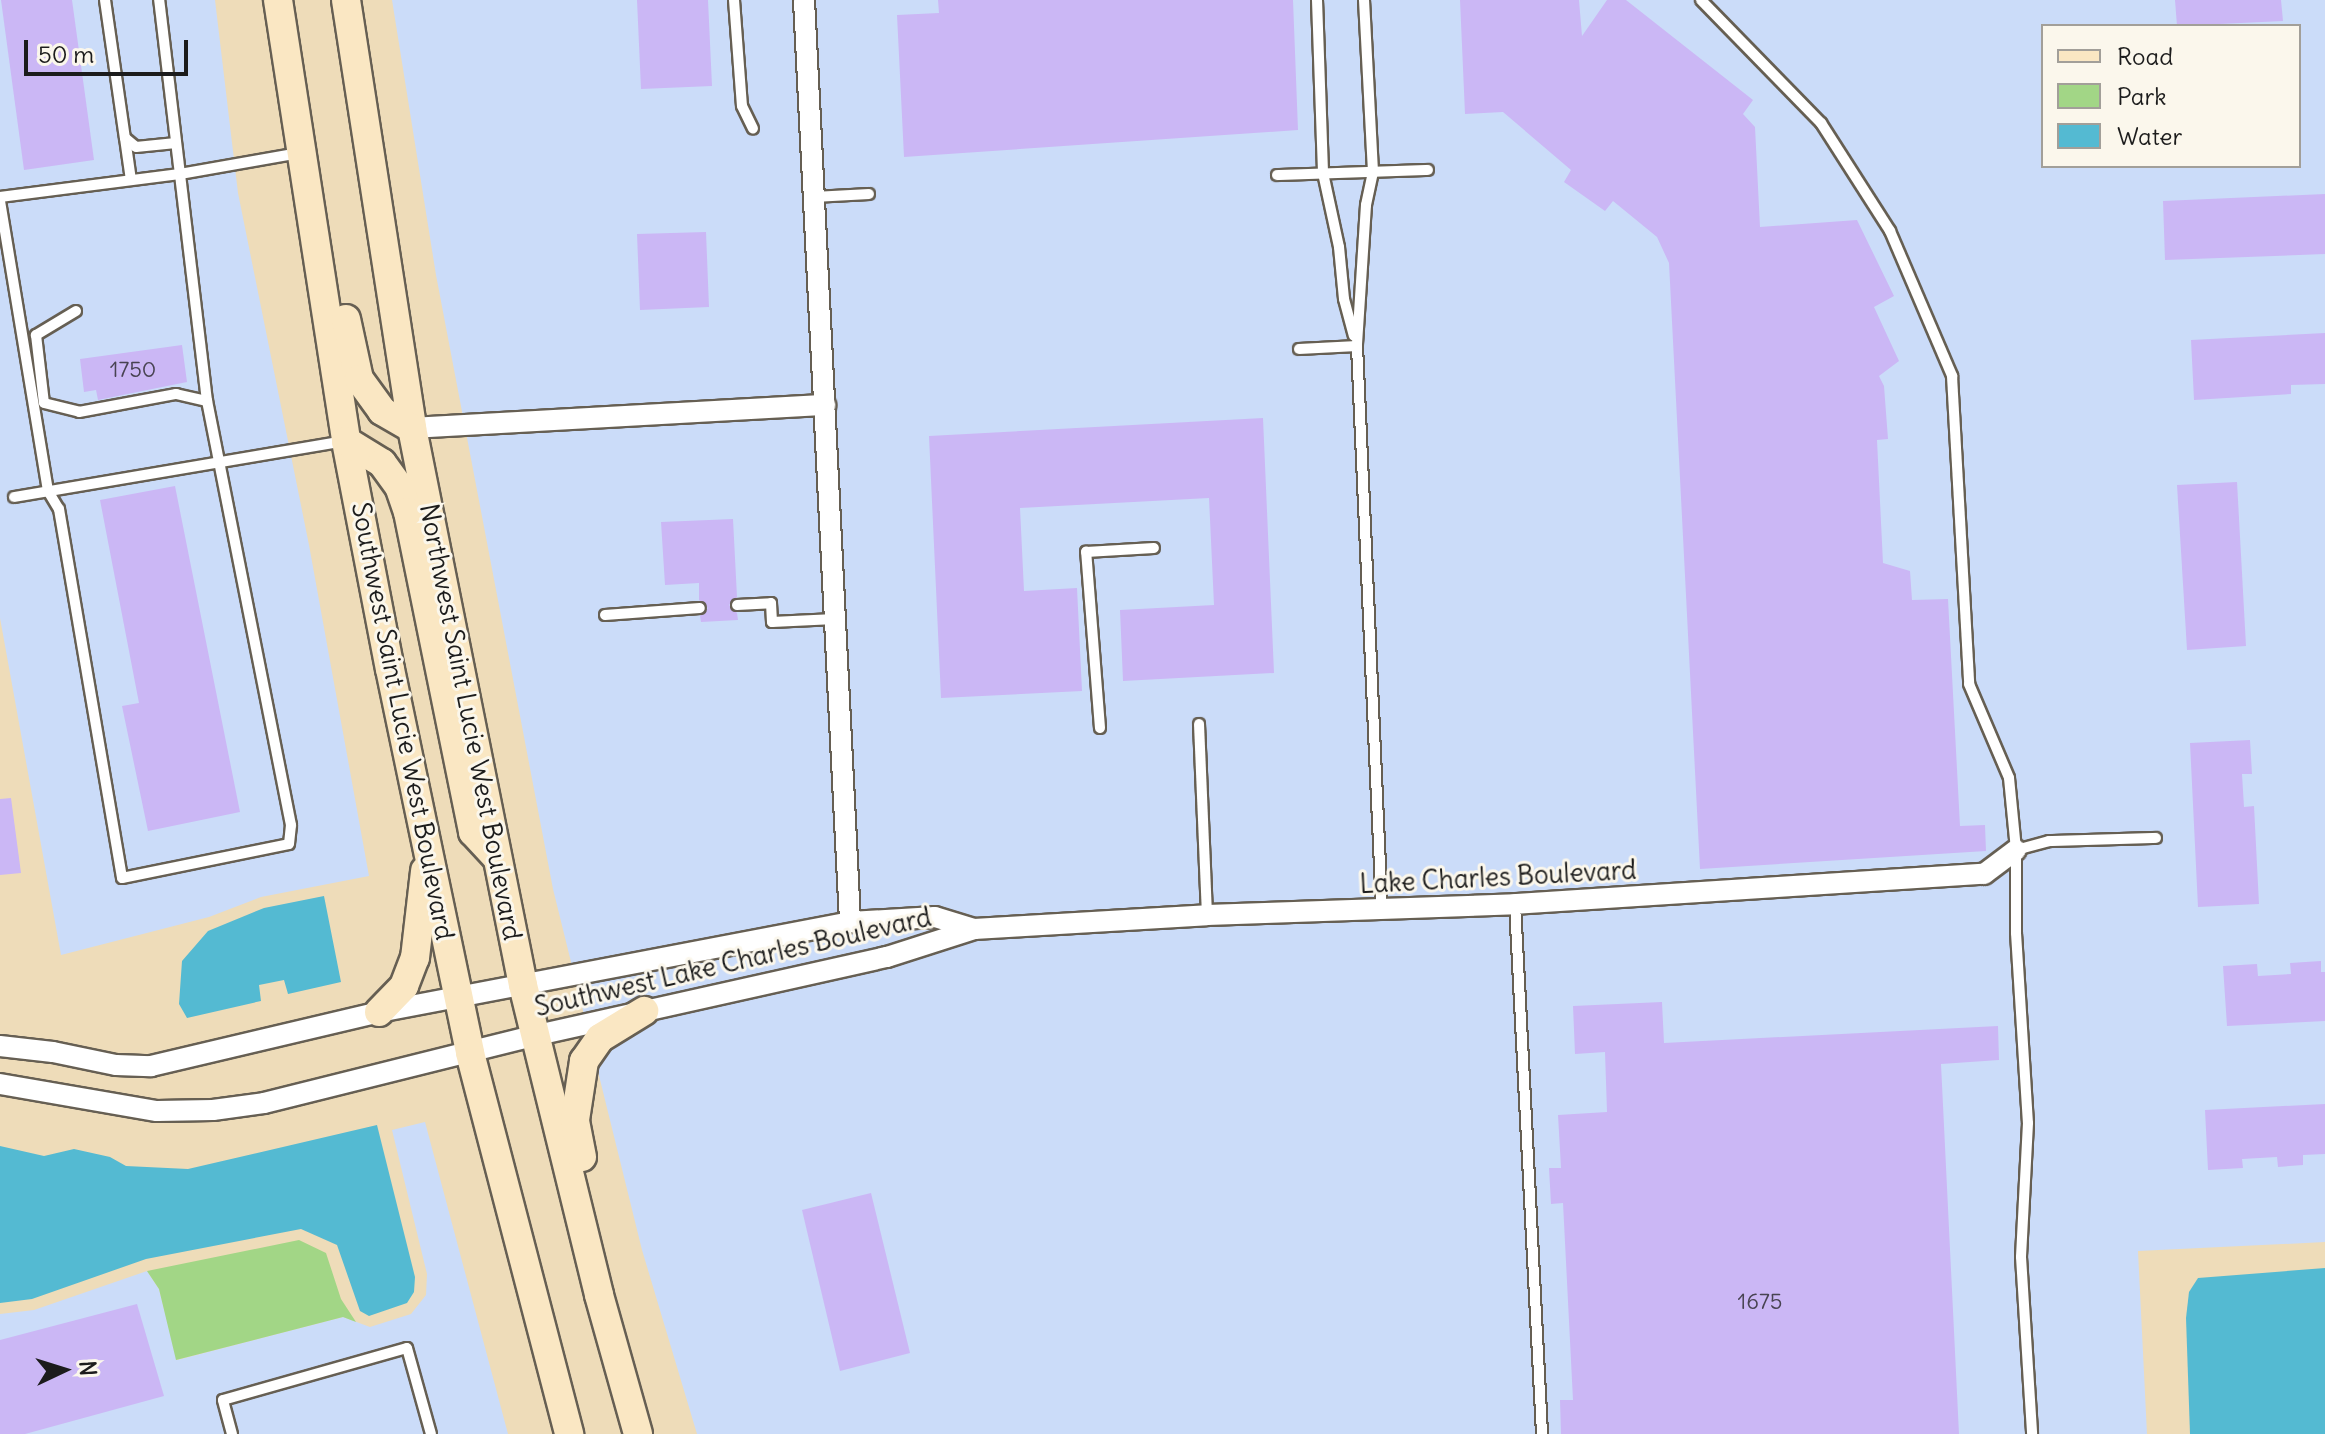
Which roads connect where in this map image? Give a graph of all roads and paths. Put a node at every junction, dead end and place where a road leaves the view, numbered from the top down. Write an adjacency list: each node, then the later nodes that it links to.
1 (105, 0): 11 (lane)
2 (159, 0): 12 (lane)
3 (346, 0): 28 (main road, Northwest Saint Lucie West Boulevard)
4 (734, 0): 10 (lane)
5 (804, 0): 21 (street)
6 (1317, 0): 16 (lane)
7 (1364, 0): 15 (lane)
8 (1701, 0): 41 (lane)
9 (279, 6): 13 (main road, Southwest Saint Lucie West Boulevard); 28 (main road)
10 (753, 129)
11 (125, 138): 12 (lane); 19 (lane)
12 (176, 143): 17 (lane)
13 (302, 153): 17 (lane); 29 (main road, Southwest Saint Lucie West Boulevard)
14 (1428, 170): 15 (lane)
15 (1373, 172): 16 (lane); 24 (lane)
16 (1323, 173): 18 (lane); 24 (lane)
17 (180, 174): 19 (lane); 26 (lane)
18 (1277, 175)
19 (131, 180): 22 (lane)
20 (869, 194): 21 (lane)
21 (814, 197): 27 (street)
22 (0, 199): 31 (lane)
23 (76, 311): 26 (lane)
24 (1357, 346): 25 (lane); 45 (lane)
25 (1299, 349)
26 (207, 401): 30 (lane)
27 (825, 405): 28 (street); 37 (street)
28 (412, 428): 43 (main road, Northwest Saint Lucie West Boulevard)
29 (346, 441): 30 (lane); 42 (main road, Southwest Saint Lucie West Boulevard); 43 (main road)
30 (217, 460): 31 (lane); 31 (lane)
31 (48, 491): 32 (lane)
32 (14, 497)
33 (1154, 548): 39 (lane)
34 (737, 605): 37 (lane)
35 (700, 608): 36 (lane)
36 (605, 615)
37 (835, 619): 47 (street)
38 (1199, 724): 46 (lane)
39 (1100, 728)
40 (2156, 838): 41 (lane)
41 (2016, 850): 44 (street, Lake Charles Boulevard); 63 (lane)
42 (429, 855): 50 (main road, Southwest Saint Lucie West Boulevard); 52 (main road)
43 (498, 860): 49 (main road, Northwest Saint Lucie West Boulevard)
44 (1515, 904): 45 (street, Lake Charles Boulevard); 62 (lane)
45 (1382, 911): 46 (street, Lake Charles Boulevard)
46 (1207, 915): 48 (street, Lake Charles Boulevard)
47 (850, 922): 48 (street, Southwest Lake Charles Boulevard); 49 (street, Southwest Lake Charles Boulevard)
48 (974, 929): 51 (street, Southwest Lake Charles Boulevard)
49 (523, 985): 50 (street, Southwest Lake Charles Boulevard); 53 (main road, Northwest Saint Lucie West Boulevard)
50 (457, 996): 52 (street, Southwest Lake Charles Boulevard); 55 (main road, Southwest Saint Lucie West Boulevard)
51 (644, 1011): 53 (street, Southwest Lake Charles Boulevard); 57 (main road)
52 (379, 1012): 54 (street, Southwest Lake Charles Boulevard)
53 (533, 1036): 55 (street, Southwest Lake Charles Boulevard); 57 (main road, Northwest Saint Lucie West Boulevard)
54 (0, 1046)
55 (470, 1053): 56 (street, Southwest Lake Charles Boulevard); 60 (main road, Southwest Saint Lucie West Boulevard)
56 (0, 1084)
57 (610, 1335): 61 (main road, Northwest Saint Lucie West Boulevard)
58 (232, 1434): 59 (lane)
59 (431, 1434)
60 (569, 1434)
61 (638, 1434)
62 (1542, 1434)
63 (2032, 1434)

